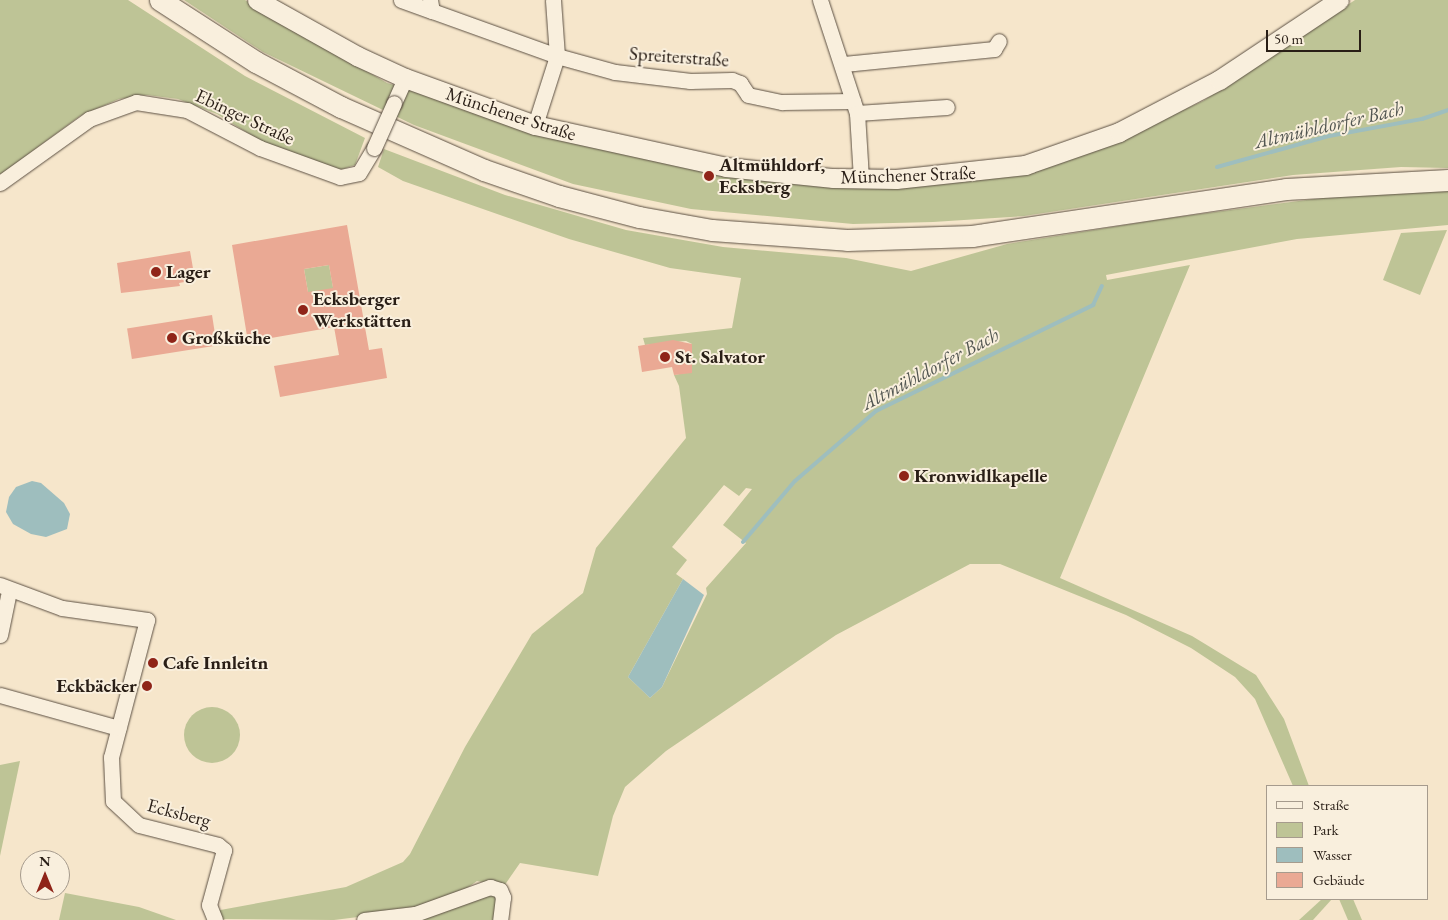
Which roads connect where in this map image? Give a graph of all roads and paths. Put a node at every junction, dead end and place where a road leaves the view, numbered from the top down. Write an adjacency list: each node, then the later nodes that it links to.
1 (160, 0): 16 (main road)
2 (257, 0): 11 (street, Münchener Straße)
3 (401, 0): 7 (street, Spreiterstraße)
4 (553, 0): 9 (street)
5 (820, 0): 10 (street)
6 (1339, 0): 15 (street, Münchener Straße)
7 (431, 5): 9 (street, Spreiterstraße)
8 (999, 41): 10 (street)
9 (557, 56): 12 (street, Spreiterstraße); 14 (street)
10 (844, 64): 12 (street)
11 (405, 78): 14 (street, Münchener Straße); 17 (street, Ebinger Straße, bridge)
12 (855, 107): 13 (street, Spreiterstraße); 15 (street)
13 (947, 107)
14 (535, 124): 15 (street, Münchener Straße)
15 (860, 179)
16 (1448, 180)
17 (0, 183)
18 (4, 588): 19 (street); 21 (street, Ecksberg)
19 (0, 635)
20 (0, 695): 21 (street)
21 (118, 728): 22 (street, Ecksberg)
22 (215, 920)
23 (364, 920): 24 (street)
24 (500, 920)

